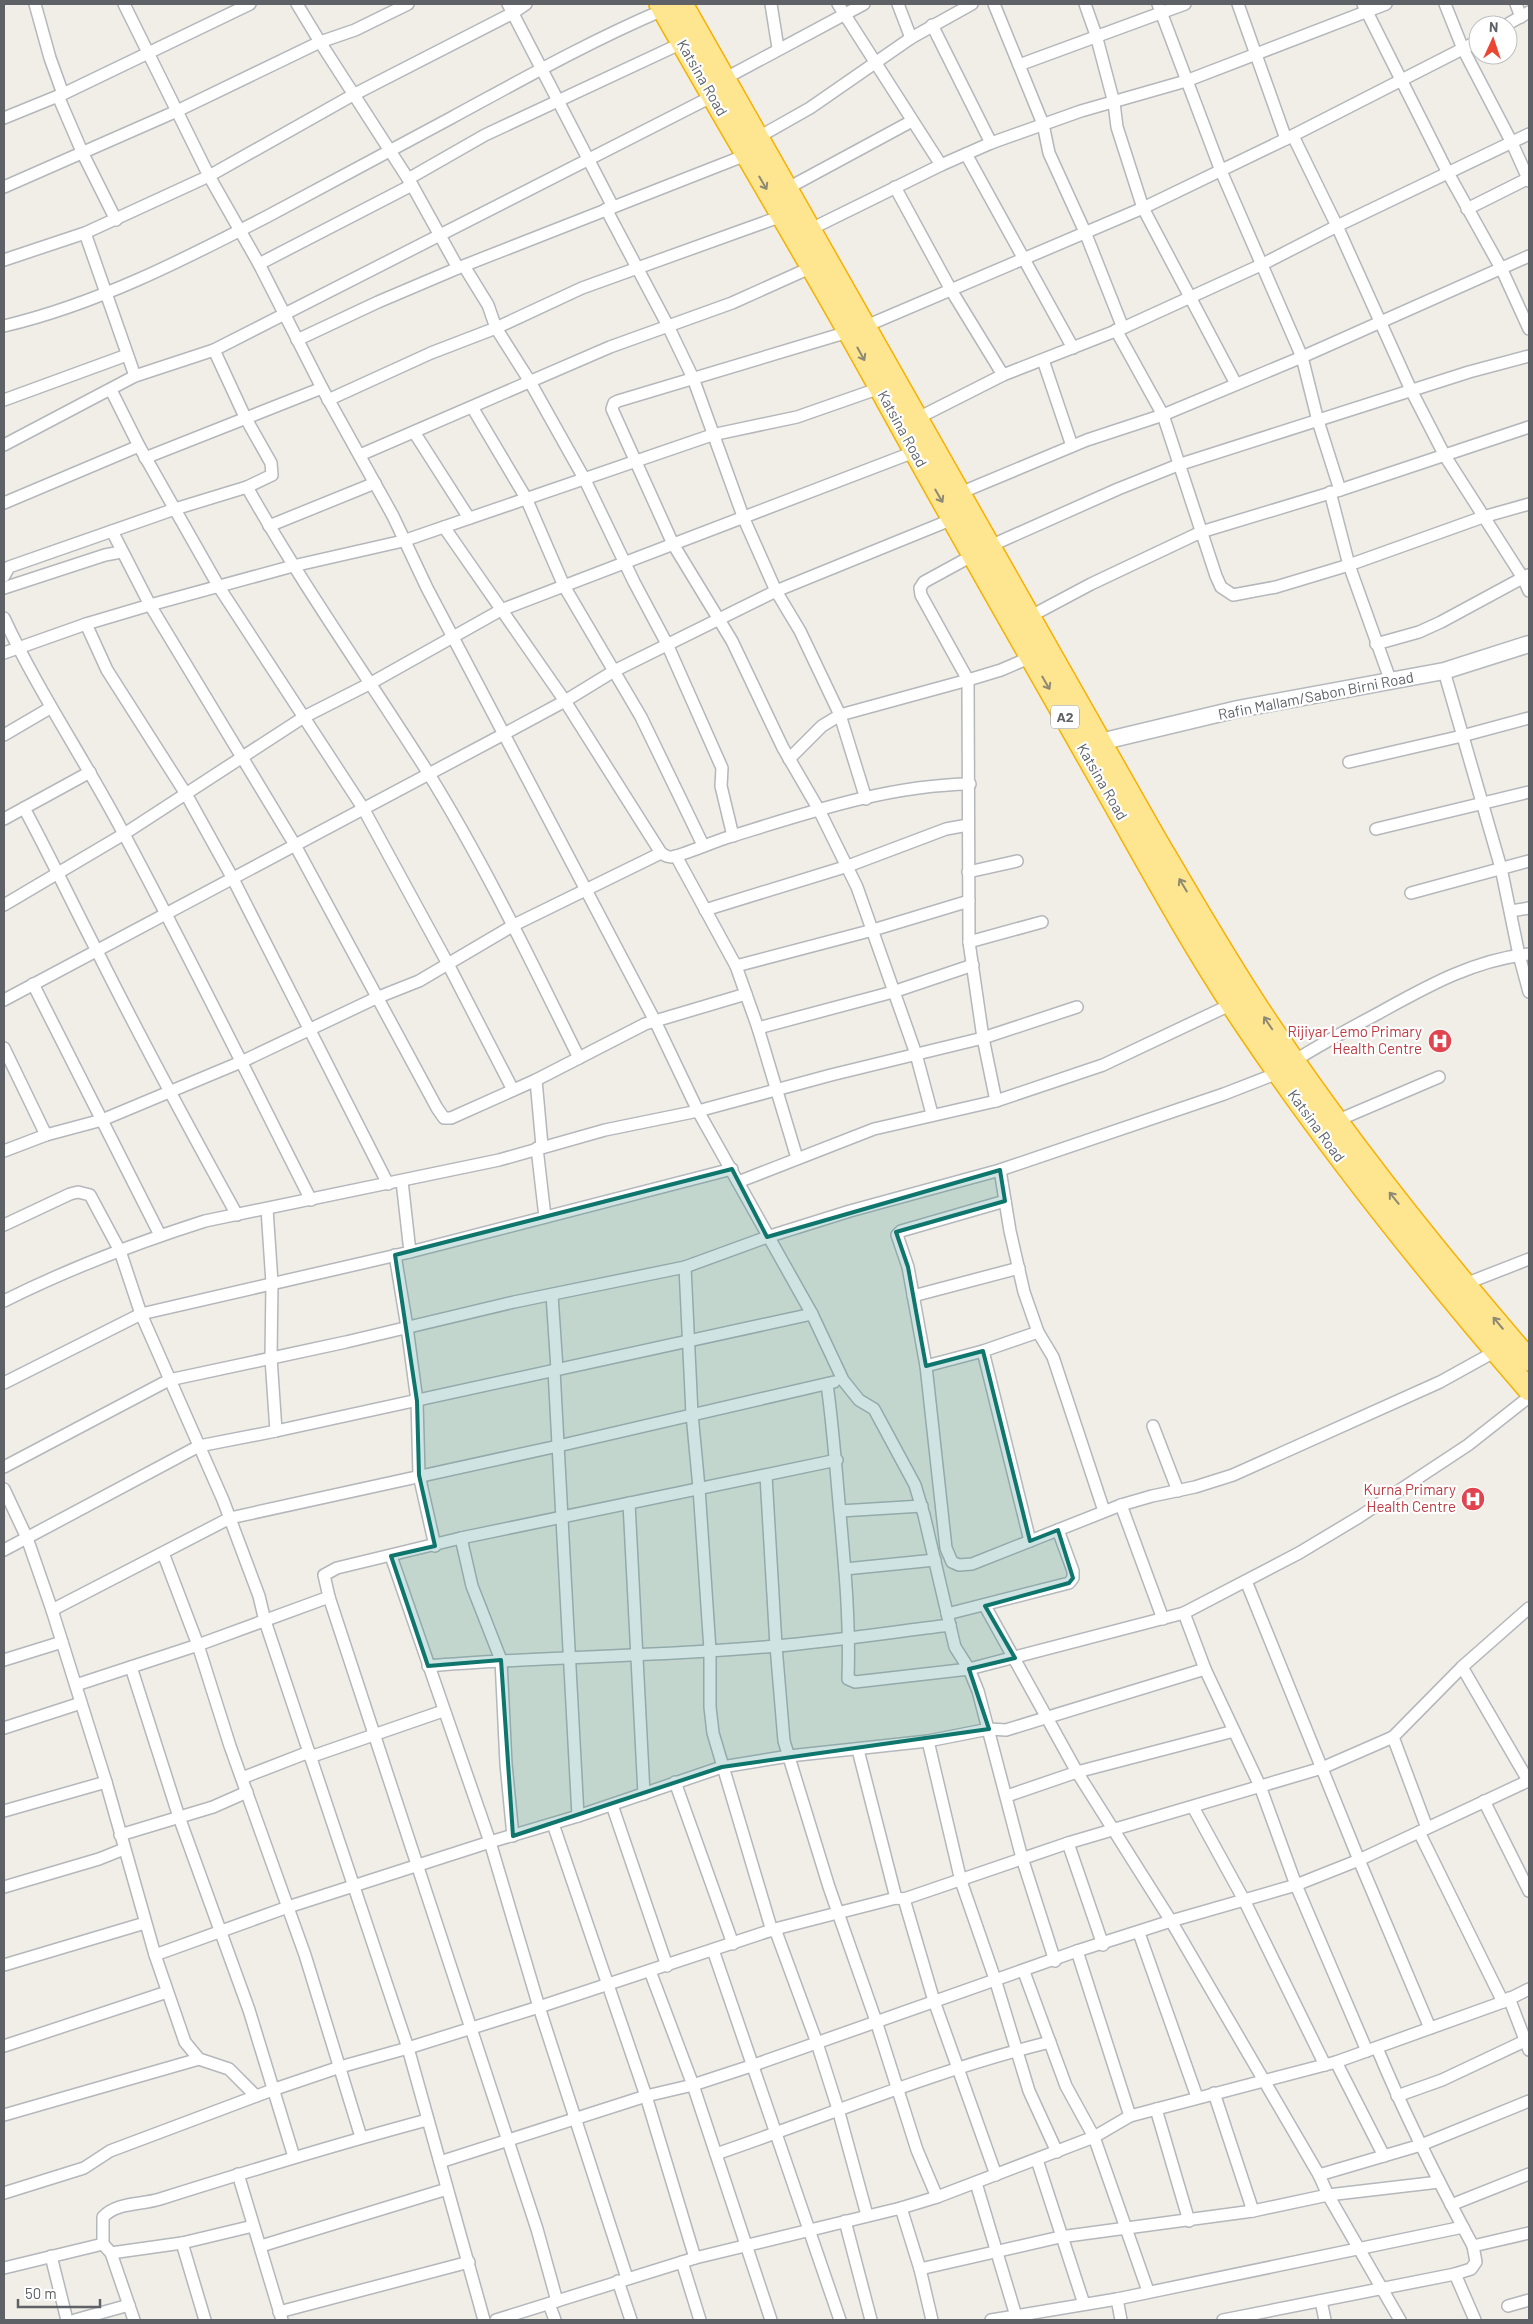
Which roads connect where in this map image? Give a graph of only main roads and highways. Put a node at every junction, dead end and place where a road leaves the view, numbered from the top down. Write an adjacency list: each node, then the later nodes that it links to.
1 (668, 6): 2 (highway, Katsina Road / A2); 2 (highway, Katsina Road / A2)
2 (718, 87): 3 (highway, Katsina Road / A2)
3 (752, 146): 4 (highway, Katsina Road / A2, one-way to 4); 4 (highway, Katsina Road / A2)
4 (857, 329): 5 (highway, Katsina Road / A2); 5 (highway, Katsina Road / A2, one-way to 5)
5 (981, 550): 6 (highway, Katsina Road / A2, one-way to 5); 6 (highway, Katsina Road / A2, one-way to 6)
6 (1286, 1067): 7 (highway, Katsina Road / A2, one-way to 6); 8 (highway, Katsina Road / A2)
7 (1529, 1360)
8 (1529, 1390)

